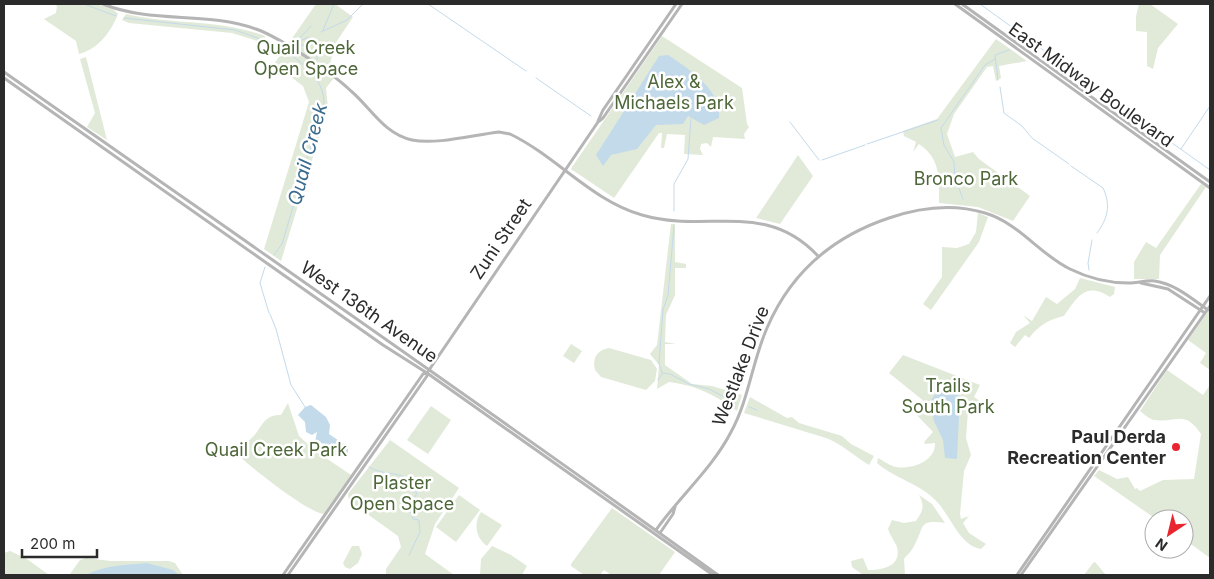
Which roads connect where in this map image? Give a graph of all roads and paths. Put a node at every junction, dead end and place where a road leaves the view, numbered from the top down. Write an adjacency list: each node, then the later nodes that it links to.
1 (103, 4): 9 (main road)
2 (676, 4): 8 (main road, Zuni Street)
3 (682, 4): 8 (main road, Zuni Street)
4 (955, 4): 11 (main road, East Midway Boulevard)
5 (962, 4): 10 (main road, East Midway Boulevard)
6 (4, 72): 17 (main road, West 136th Avenue)
7 (4, 78): 17 (main road, West 136th Avenue)
8 (598, 122): 9 (main road, Zuni Street)
9 (565, 170): 12 (main road); 17 (main road, Zuni Street)
10 (1210, 182)
11 (1210, 188)
12 (818, 256): 15 (main road, Westlake Drive); 24 (main road, Westlake Drive)
13 (1210, 296): 15 (main road)
14 (1210, 306): 16 (main road)
15 (1202, 308): 16 (main road, Westlake Drive); 18 (main road)
16 (1206, 312): 19 (main road)
17 (428, 371): 20 (main road, West 136th Avenue); 21 (main road, Zuni Street)
18 (1144, 392): 19 (main road); 31 (main road)
19 (1137, 410): 32 (main road)
20 (490, 415): 22 (main road, West 136th Avenue); 23 (main road, West 136th Avenue)
21 (364, 462): 27 (main road, Zuni Street); 28 (main road, Zuni Street)
22 (568, 472): 23 (main road); 25 (main road, West 136th Avenue)
23 (573, 472): 25 (main road, West 136th Avenue)
24 (676, 507): 25 (main road, Westlake Drive); 26 (main road, Westlake Drive)
25 (655, 532): 26 (main road, West 136th Avenue)
26 (659, 535): 29 (main road, West 136th Avenue); 30 (main road, West 136th Avenue)
27 (283, 575)
28 (288, 575)
29 (713, 575)
30 (718, 575)
31 (1017, 575)
32 (1021, 575)

